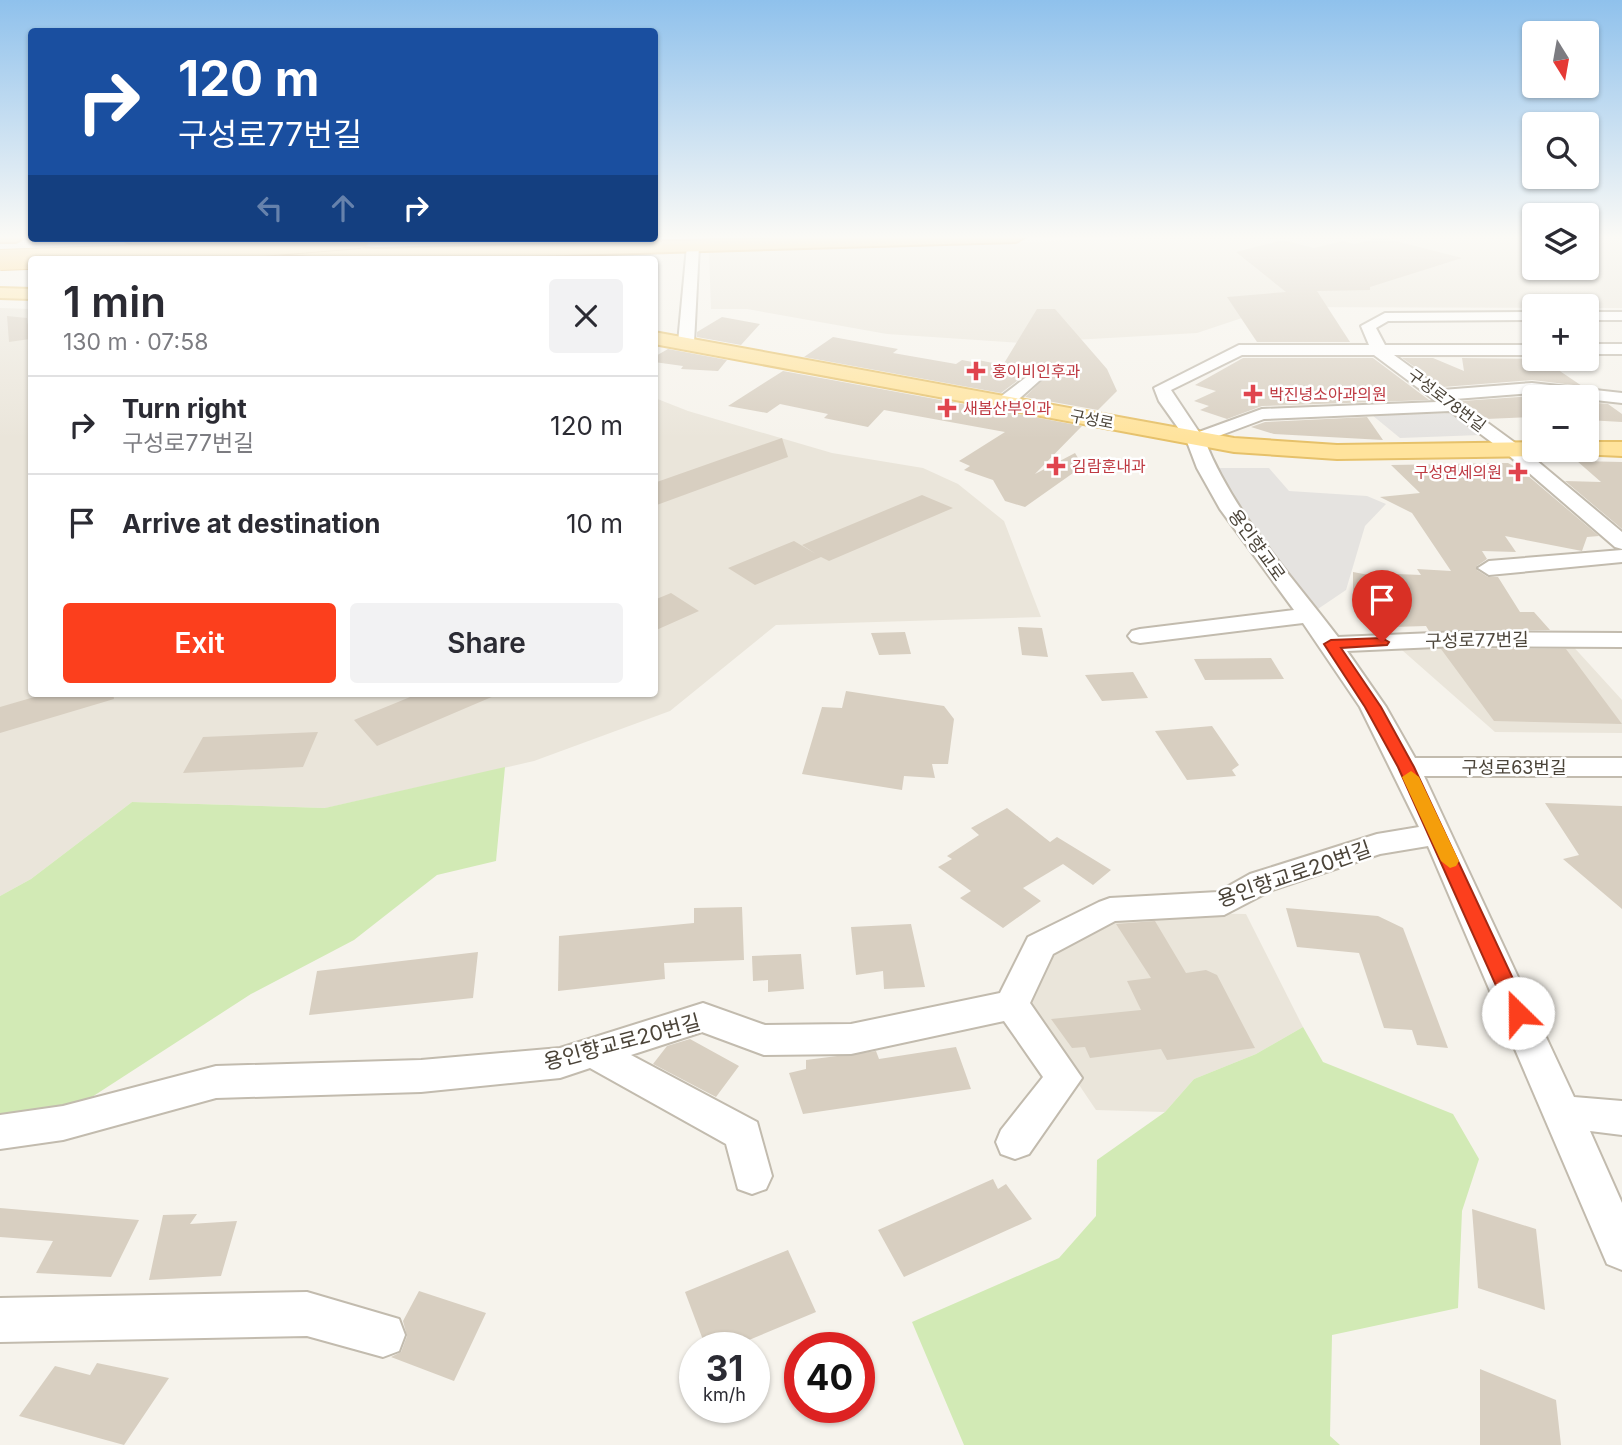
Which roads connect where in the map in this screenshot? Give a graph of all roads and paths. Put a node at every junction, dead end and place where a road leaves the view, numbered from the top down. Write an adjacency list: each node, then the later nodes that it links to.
1 (689, 304): 6 (street)
2 (1522, 316): 10 (street)
3 (1599, 316): 4 (street)
4 (1622, 316)
5 (658, 339): 6 (main road, 구성로)
6 (686, 344): 14 (main road, 구성로)
7 (1599, 349): 8 (street)
8 (1622, 349)
9 (1522, 350): 10 (street)
10 (1380, 352): 12 (street, 구성로78번길); 16 (street, 용인향교로)
11 (1042, 370): 14 (street)
12 (1442, 395): 13 (street); 15 (street, 구성로78번길)
13 (1622, 398)
14 (1005, 402): 16 (main road, 구성로)
15 (1457, 406): 16 (street); 17 (street, 구성로78번길)
16 (1195, 439): 17 (main road, 구성로); 25 (street, 용인향교로)
17 (1512, 449): 18 (main road, 구성로); 21 (street)
18 (1522, 449)
19 (1599, 449): 20 (main road)
20 (1622, 449)
21 (1614, 529): 22 (street)
22 (1622, 543)
23 (1622, 556): 24 (street)
24 (1489, 568)
25 (1309, 615): 26 (street); 28 (street, 용인향교로)
26 (1140, 636)
27 (1622, 640): 28 (street, 구성로77번길)
28 (1331, 644): 29 (street)
29 (1406, 767): 30 (street, 구성로63번길); 31 (street)
30 (1622, 767)
31 (1437, 834): 32 (street, 용인향교로20번길); 34 (street)
32 (1012, 1005): 33 (street, 용인향교로20번길); 37 (street)
33 (596, 1054): 36 (street, 용인향교로20번길); 38 (street)
34 (1562, 1112): 35 (street); 39 (street)
35 (1622, 1118)
36 (0, 1132)
37 (1015, 1142)
38 (752, 1176)
39 (1622, 1250)
40 (0, 1320): 41 (street)
41 (383, 1335)

